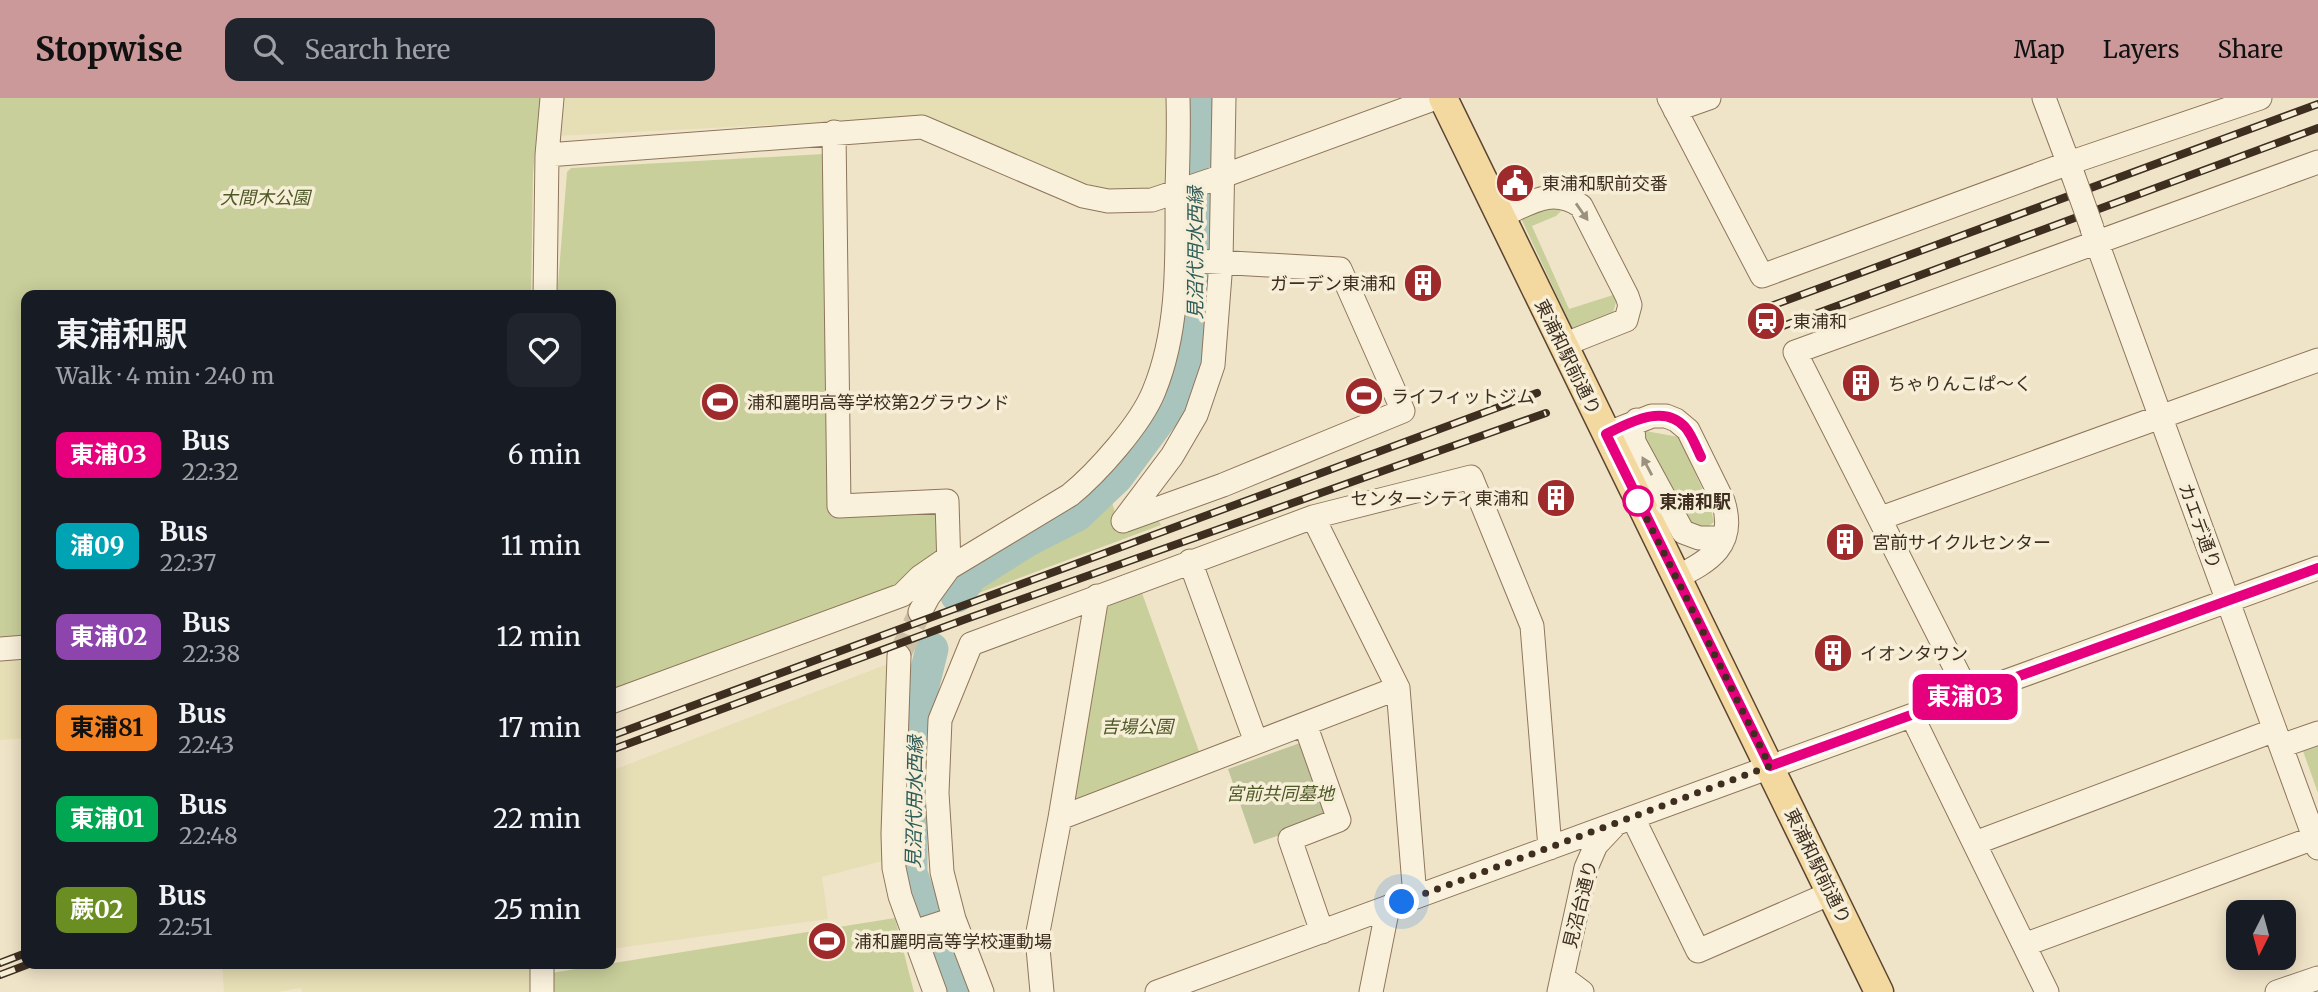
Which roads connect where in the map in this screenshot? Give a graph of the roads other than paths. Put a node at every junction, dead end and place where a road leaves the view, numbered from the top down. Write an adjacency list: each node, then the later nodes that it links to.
1 (552, 98): 11 (street)
2 (1178, 98): 15 (street)
3 (1224, 98): 14 (street)
4 (1436, 98): 14 (street)
5 (1443, 98): 16 (main road, 東浦和駅前通り)
6 (1709, 98): 9 (street)
7 (2044, 98): 13 (street)
8 (2260, 98): 13 (street)
9 (1672, 104): 13 (street)
10 (834, 132): 11 (street); 15 (street); 30 (street)
11 (547, 155): 20 (street)
12 (2318, 162): 17 (street)
13 (2071, 169): 17 (street, カエデ通り, bridge)
14 (1223, 176): 15 (street); 19 (street)
15 (1177, 190): 18 (street)
16 (1501, 216): 21 (main road, 東浦和駅前通り); 21 (street, one-way to 21)
17 (2095, 235): 23 (street, カエデ通り); 27 (street)
18 (1178, 260): 19 (street); 30 (street)
19 (1221, 262): 19 (street)
20 (545, 290)
21 (1563, 345): 25 (main road, 東浦和駅前通り)
22 (2318, 360): 23 (street)
23 (2160, 416): 27 (street); 34 (street, カエデ通り)
24 (1637, 420): 25 (street); 28 (street, one-way to 24); 28 (street)
25 (1606, 434): 32 (main road, 東浦和駅前通り)
26 (1313, 517): 29 (street); 39 (street); 52 (street)
27 (1881, 518): 40 (street)
28 (1724, 538): 32 (street)
29 (1190, 561): 33 (street); 46 (street)
30 (949, 563): 35 (street); 41 (street)
31 (2318, 568): 34 (street)
32 (1675, 578): 47 (main road, 東浦和駅前通り)
33 (1097, 596): 48 (street); 56 (street)
34 (2227, 601): 40 (street); 45 (street, カエデ通り)
35 (920, 612)
36 (21, 647): 37 (street)
37 (0, 649)
38 (899, 656): 57 (street)
39 (1398, 688): 43 (street); 54 (street)
40 (1969, 695): 42 (street)
41 (616, 700)
42 (1912, 716): 47 (street); 50 (street)
43 (1305, 724): 46 (street); 58 (street)
44 (2318, 733): 45 (street)
45 (2278, 738): 50 (street); 51 (street, カエデ通り)
46 (1256, 742): 48 (street)
47 (1770, 766): 49 (street); 53 (main road, 東浦和駅前通り)
48 (1060, 818): 66 (street)
49 (1624, 821): 52 (street); 53 (street); 62 (street, 見沼台通り)
50 (1975, 843): 59 (street)
51 (2316, 843): 59 (street)
52 (1550, 848): 54 (street)
53 (1831, 893): 70 (main road, 東浦和駅前通り)
54 (1415, 897): 55 (street)
55 (1388, 907): 58 (street); 68 (street)
56 (954, 919): 57 (street); 65 (street)
57 (914, 932): 64 (street)
58 (1322, 932): 67 (street)
59 (2024, 945): 71 (street)
60 (542, 969): 63 (street)
61 (2318, 978): 72 (street)
62 (1561, 985): 69 (street)
63 (542, 992)
64 (935, 992)
65 (982, 992)
66 (1042, 992)
67 (1157, 992)
68 (1371, 992)
69 (1582, 992)
70 (1879, 992)
71 (2047, 992)
72 (2277, 992)

